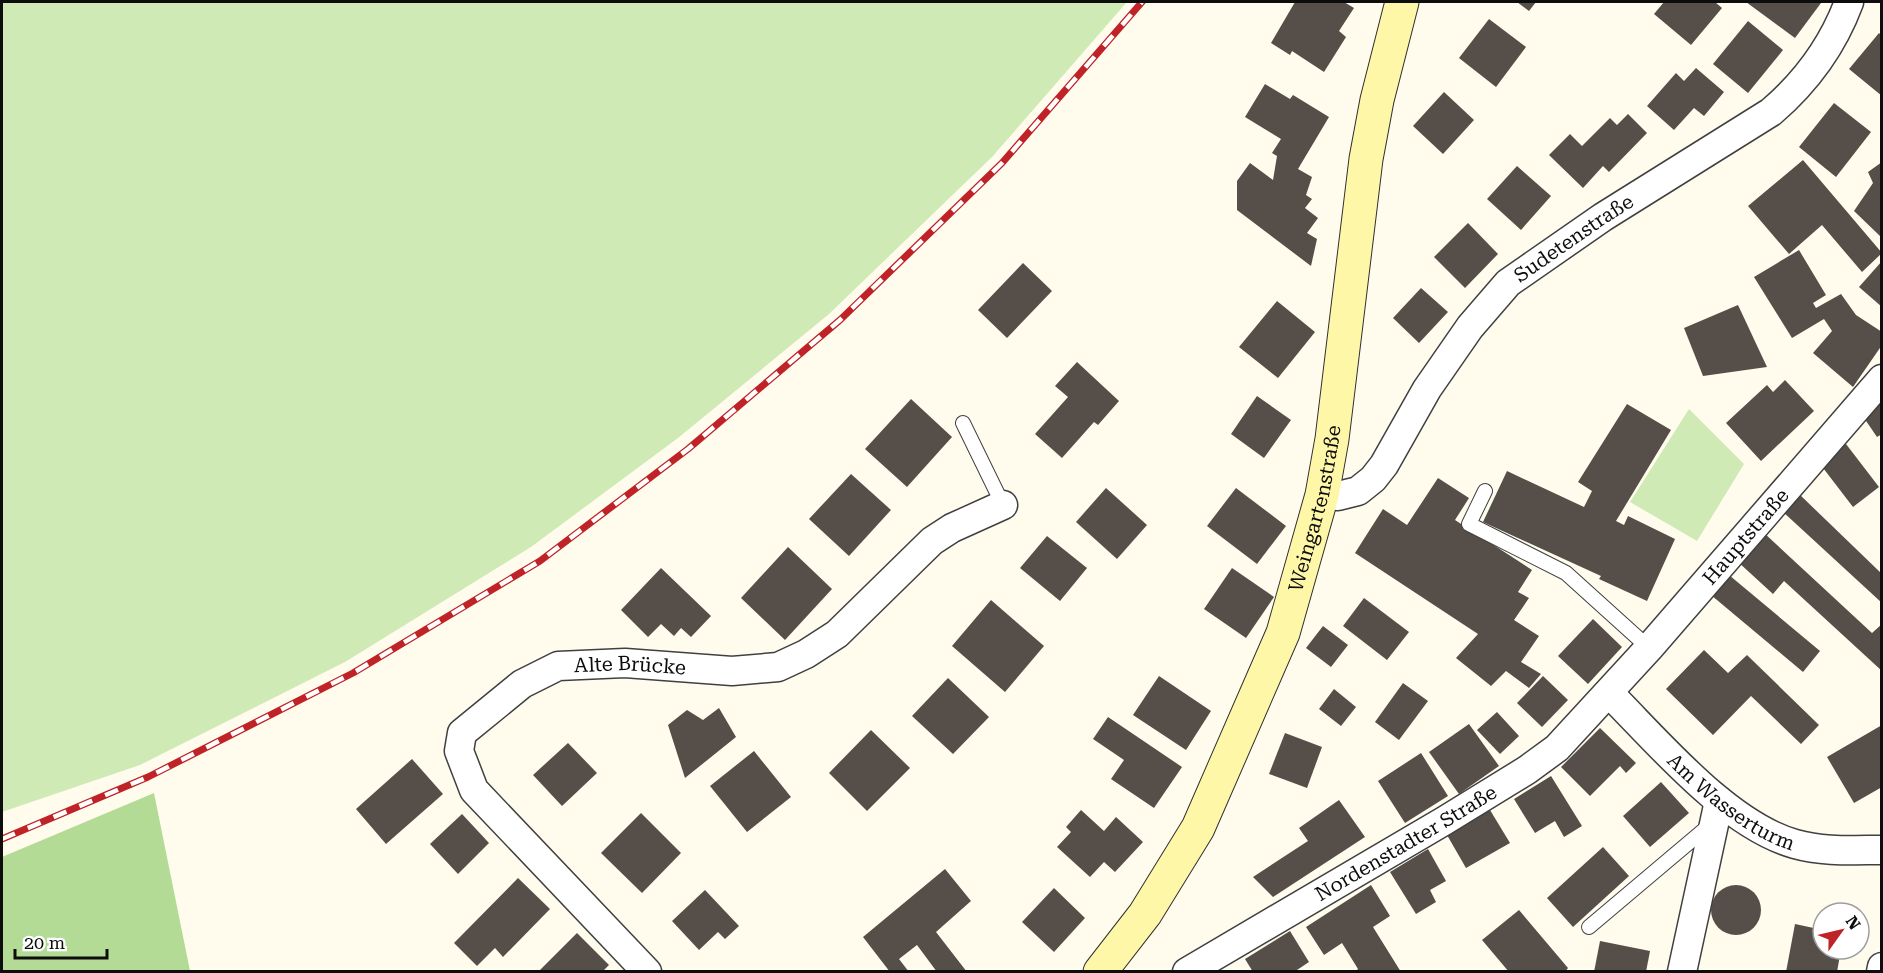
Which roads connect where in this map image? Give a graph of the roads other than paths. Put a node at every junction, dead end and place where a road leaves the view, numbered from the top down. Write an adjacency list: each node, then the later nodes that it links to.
1 (1402, 2): 6 (street, Weingartenstraße)
2 (1848, 2): 6 (street, Sudetenstraße)
3 (1881, 379): 8 (street, Hauptstraße)
4 (963, 423): 7 (lane)
5 (1485, 491): 8 (lane)
6 (1322, 495): 15 (street, Weingartenstraße)
7 (1003, 505): 14 (street, Alte Brücke)
8 (1649, 648): 9 (street, Hauptstraße)
9 (1609, 693): 10 (street, Am Wasserturm); 16 (street, Nordenstadter Straße)
10 (1717, 811): 11 (street, Am Wasserturm); 12 (lane); 17 (street)
11 (1881, 850)
12 (1589, 927)
13 (1881, 967): 18 (street)
14 (647, 972)
15 (1100, 972)
16 (1187, 972)
17 (1682, 972)
18 (1881, 972)

